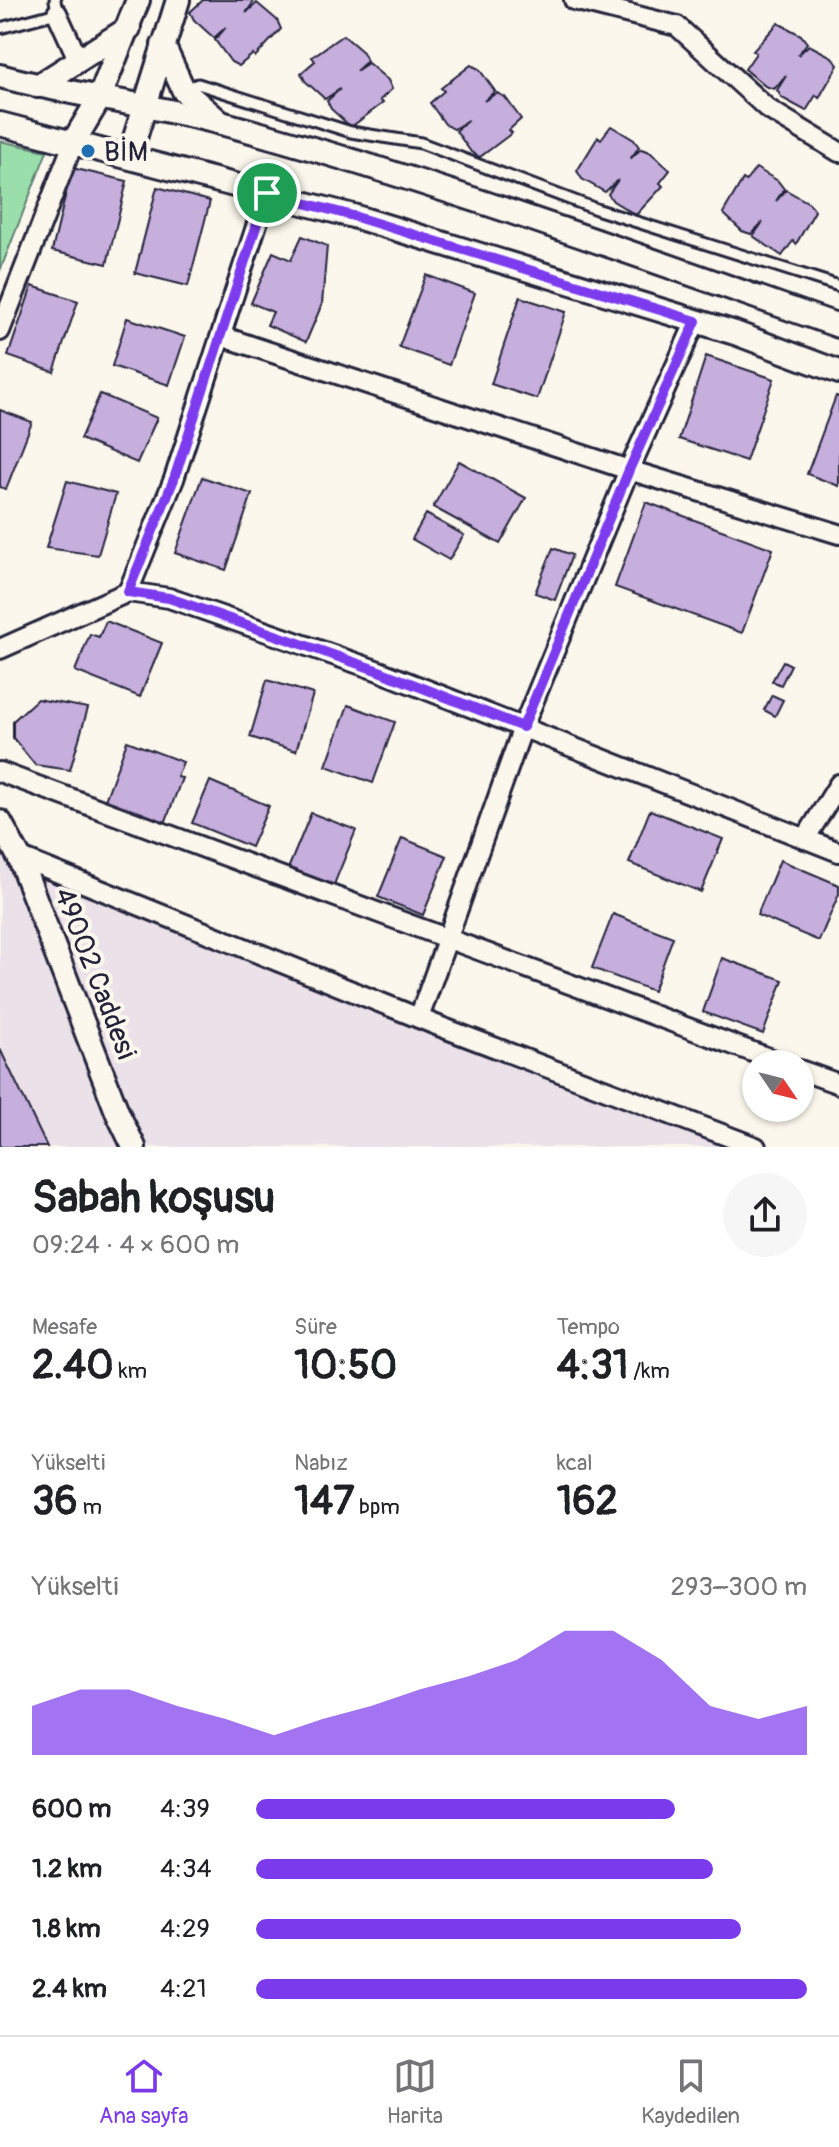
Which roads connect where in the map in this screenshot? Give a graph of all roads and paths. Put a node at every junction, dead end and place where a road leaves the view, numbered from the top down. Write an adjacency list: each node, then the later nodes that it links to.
1 (138, 0): 6 (street)
2 (178, 0): 7 (street)
3 (574, 0): 17 (street)
4 (56, 6): 5 (lane); 8 (street)
5 (0, 28)
6 (129, 28): 8 (street); 12 (street)
7 (163, 45): 11 (street); 13 (street)
8 (78, 59): 10 (street)
9 (0, 76): 10 (street)
10 (38, 86): 12 (street)
11 (184, 91): 14 (street); 20 (lane)
12 (99, 99): 13 (street); 16 (street)
13 (144, 107): 14 (street); 18 (street)
14 (221, 123): 22 (street)
15 (0, 124): 16 (street)
16 (74, 141): 18 (street); 23 (street)
17 (839, 152)
18 (129, 157): 19 (street)
19 (267, 193): 21 (street); 24 (street)
20 (839, 286)
21 (696, 321): 25 (street); 26 (street)
22 (839, 326)
23 (0, 331)
24 (221, 336): 26 (street); 28 (street)
25 (839, 372)
26 (629, 470): 27 (street); 30 (street)
27 (839, 534)
28 (128, 592): 29 (street); 30 (street)
29 (0, 649)
30 (523, 727): 34 (street); 37 (street)
31 (0, 772): 37 (street)
32 (839, 784): 34 (street)
33 (0, 822): 36 (street, 49002 Caddesi)
34 (805, 839): 35 (street)
35 (839, 852)
36 (19, 857): 38 (street); 42 (street, 49002 Caddesi)
37 (448, 937): 38 (street); 39 (street)
38 (419, 1018): 43 (street)
39 (748, 1050)
40 (814, 1075): 41 (street)
41 (839, 1084)
42 (134, 1147)
43 (756, 1147)

